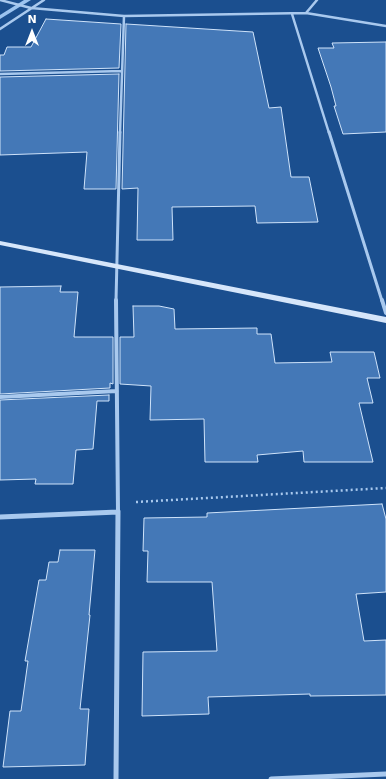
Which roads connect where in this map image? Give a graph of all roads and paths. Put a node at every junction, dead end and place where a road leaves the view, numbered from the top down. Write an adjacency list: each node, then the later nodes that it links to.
1 (0, 0): 4 (street)
2 (44, 0): 4 (street)
3 (317, 0): 5 (street)
4 (31, 8): 7 (street); 9 (street)
5 (306, 13): 6 (street); 8 (street)
6 (292, 14): 7 (street); 14 (street)
7 (124, 16): 10 (street)
8 (386, 26)
9 (0, 28)
10 (122, 71): 11 (street); 13 (street)
11 (0, 74)
12 (0, 243): 13 (street)
13 (116, 266): 15 (street); 16 (street)
14 (386, 313)
15 (386, 320)
16 (117, 391): 17 (street); 19 (street)
17 (0, 396)
18 (386, 488): 19 (path)
19 (118, 503): 20 (street)
20 (118, 512): 21 (street); 24 (street)
21 (0, 517)
22 (386, 774): 23 (street)
23 (375, 777): 25 (street)
24 (116, 779)
25 (271, 779)

